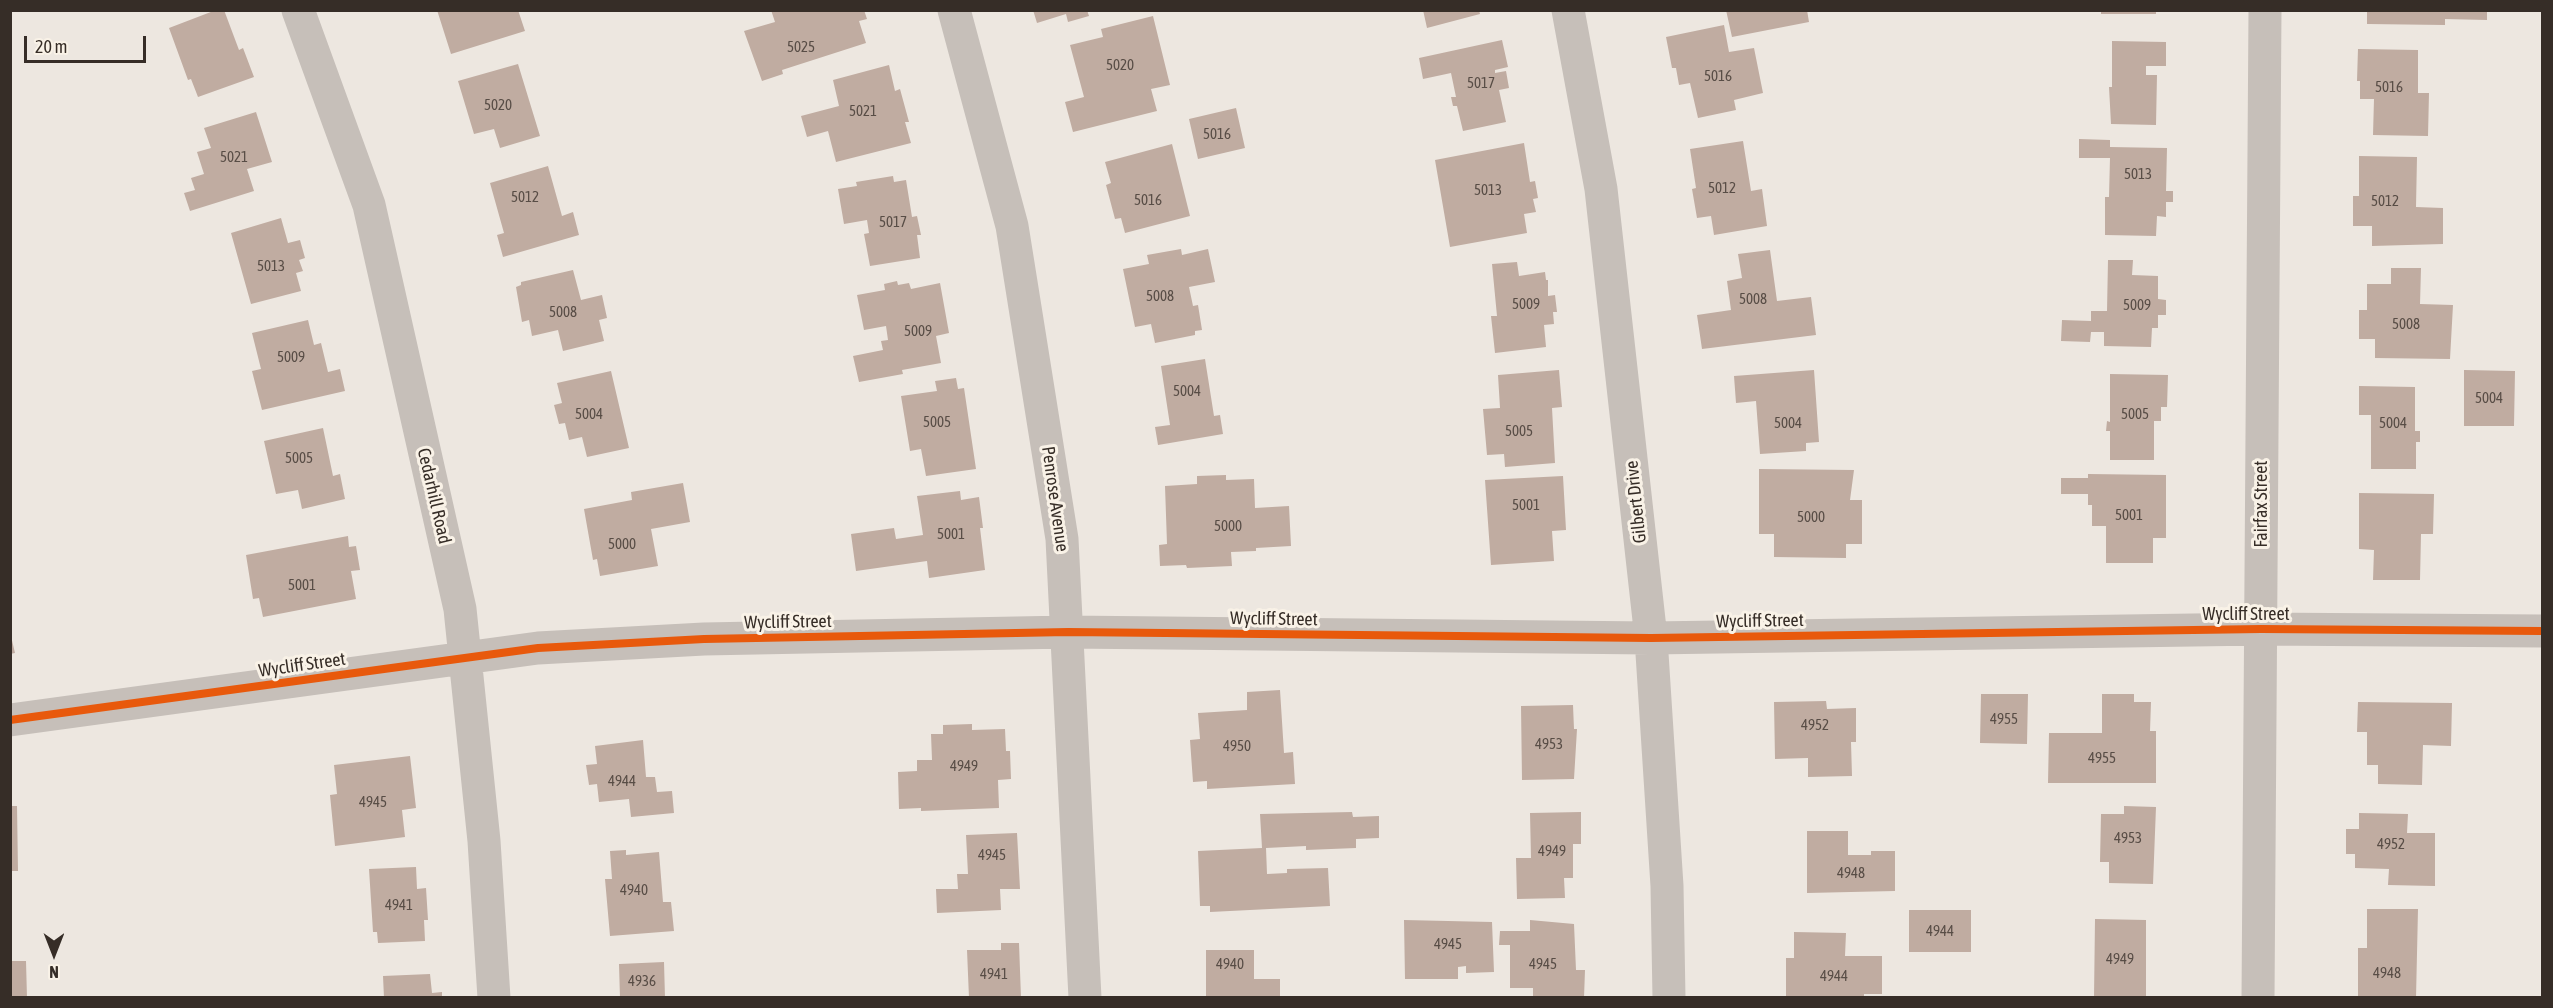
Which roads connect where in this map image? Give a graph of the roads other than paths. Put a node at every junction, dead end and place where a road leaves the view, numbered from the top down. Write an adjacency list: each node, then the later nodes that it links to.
1 (298, 10): 9 (street, Cedarhill Road)
2 (954, 10): 7 (street, Penrose Avenue)
3 (1568, 10): 8 (street, Gilbert Drive)
4 (2265, 10): 5 (street, Fairfax Street)
5 (2260, 629): 6 (street, Wycliff Street); 8 (street, Wycliff Street); 14 (street, Fairfax Street)
6 (2542, 631)
7 (1068, 632): 8 (street, Wycliff Street); 9 (street, Wycliff Street); 12 (street, Penrose Avenue)
8 (1651, 638): 13 (street, Gilbert Drive)
9 (466, 658): 10 (street, Wycliff Street); 11 (street, Cedarhill Road)
10 (10, 720)
11 (494, 998)
12 (1085, 998)
13 (1669, 998)
14 (2258, 998)

